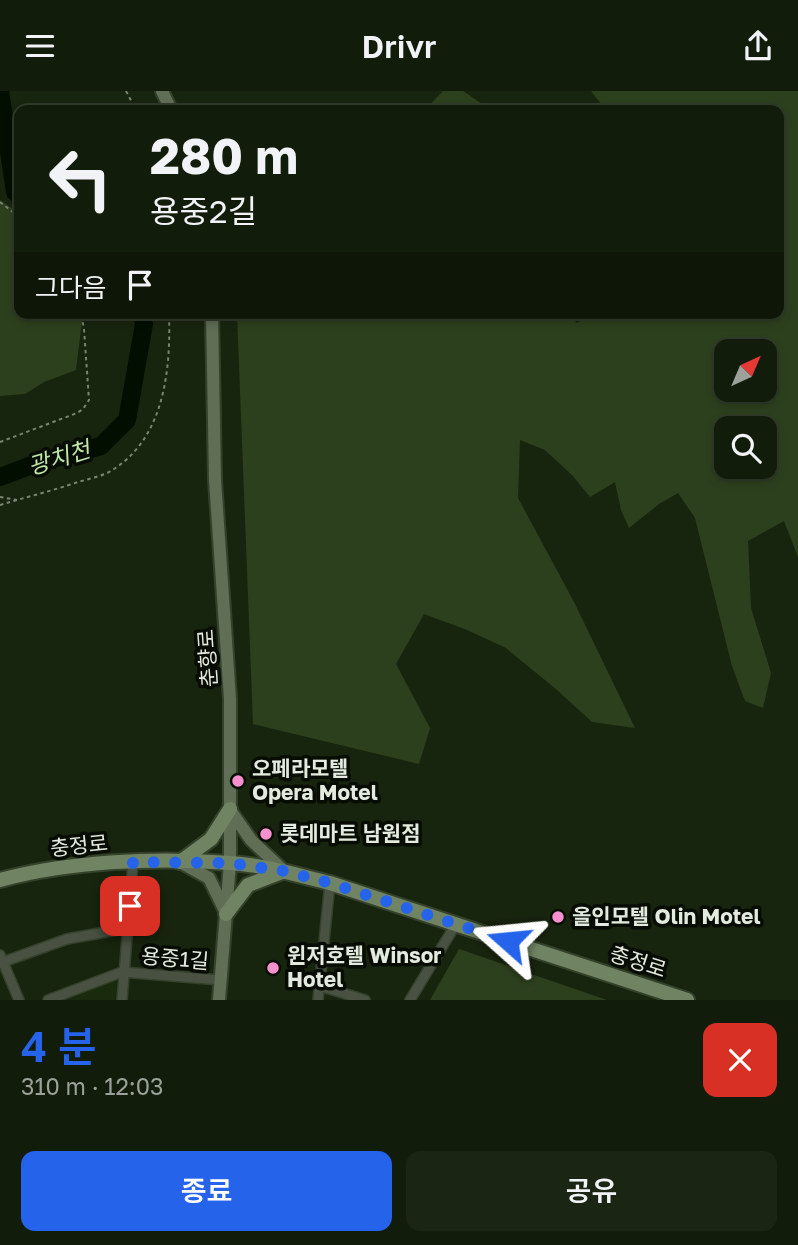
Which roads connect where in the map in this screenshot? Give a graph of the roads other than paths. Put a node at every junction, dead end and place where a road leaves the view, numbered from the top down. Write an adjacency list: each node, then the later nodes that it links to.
1 (212, 319): 2 (street, 춘향로)
2 (230, 809): 4 (main road); 5 (street, 춘향로); 6 (street)
3 (133, 862): 4 (main road, 충정로); 7 (main road, 충정로); 11 (street)
4 (180, 862): 5 (main road, 충정로); 9 (street)
5 (230, 863): 6 (main road, 충정로); 9 (street, 춘향로)
6 (284, 871): 8 (main road, 충정로); 9 (main road)
7 (0, 880)
8 (330, 883): 10 (main road, 충정로); 15 (street)
9 (226, 914): 14 (street, 춘향로)
10 (456, 924): 22 (street); 23 (main road, 충정로)
11 (128, 927): 12 (street, 용중1길); 13 (street)
12 (1, 960): 16 (street)
13 (122, 972): 14 (street, 용중1길); 17 (street, 용중1길); 18 (street)
14 (220, 981): 19 (street, 춘향로)
15 (320, 986): 20 (street); 21 (street)
16 (19, 1000)
17 (48, 1000)
18 (122, 1000)
19 (219, 1000)
20 (318, 1000)
21 (365, 1000)
22 (410, 1000)
23 (687, 1000)

